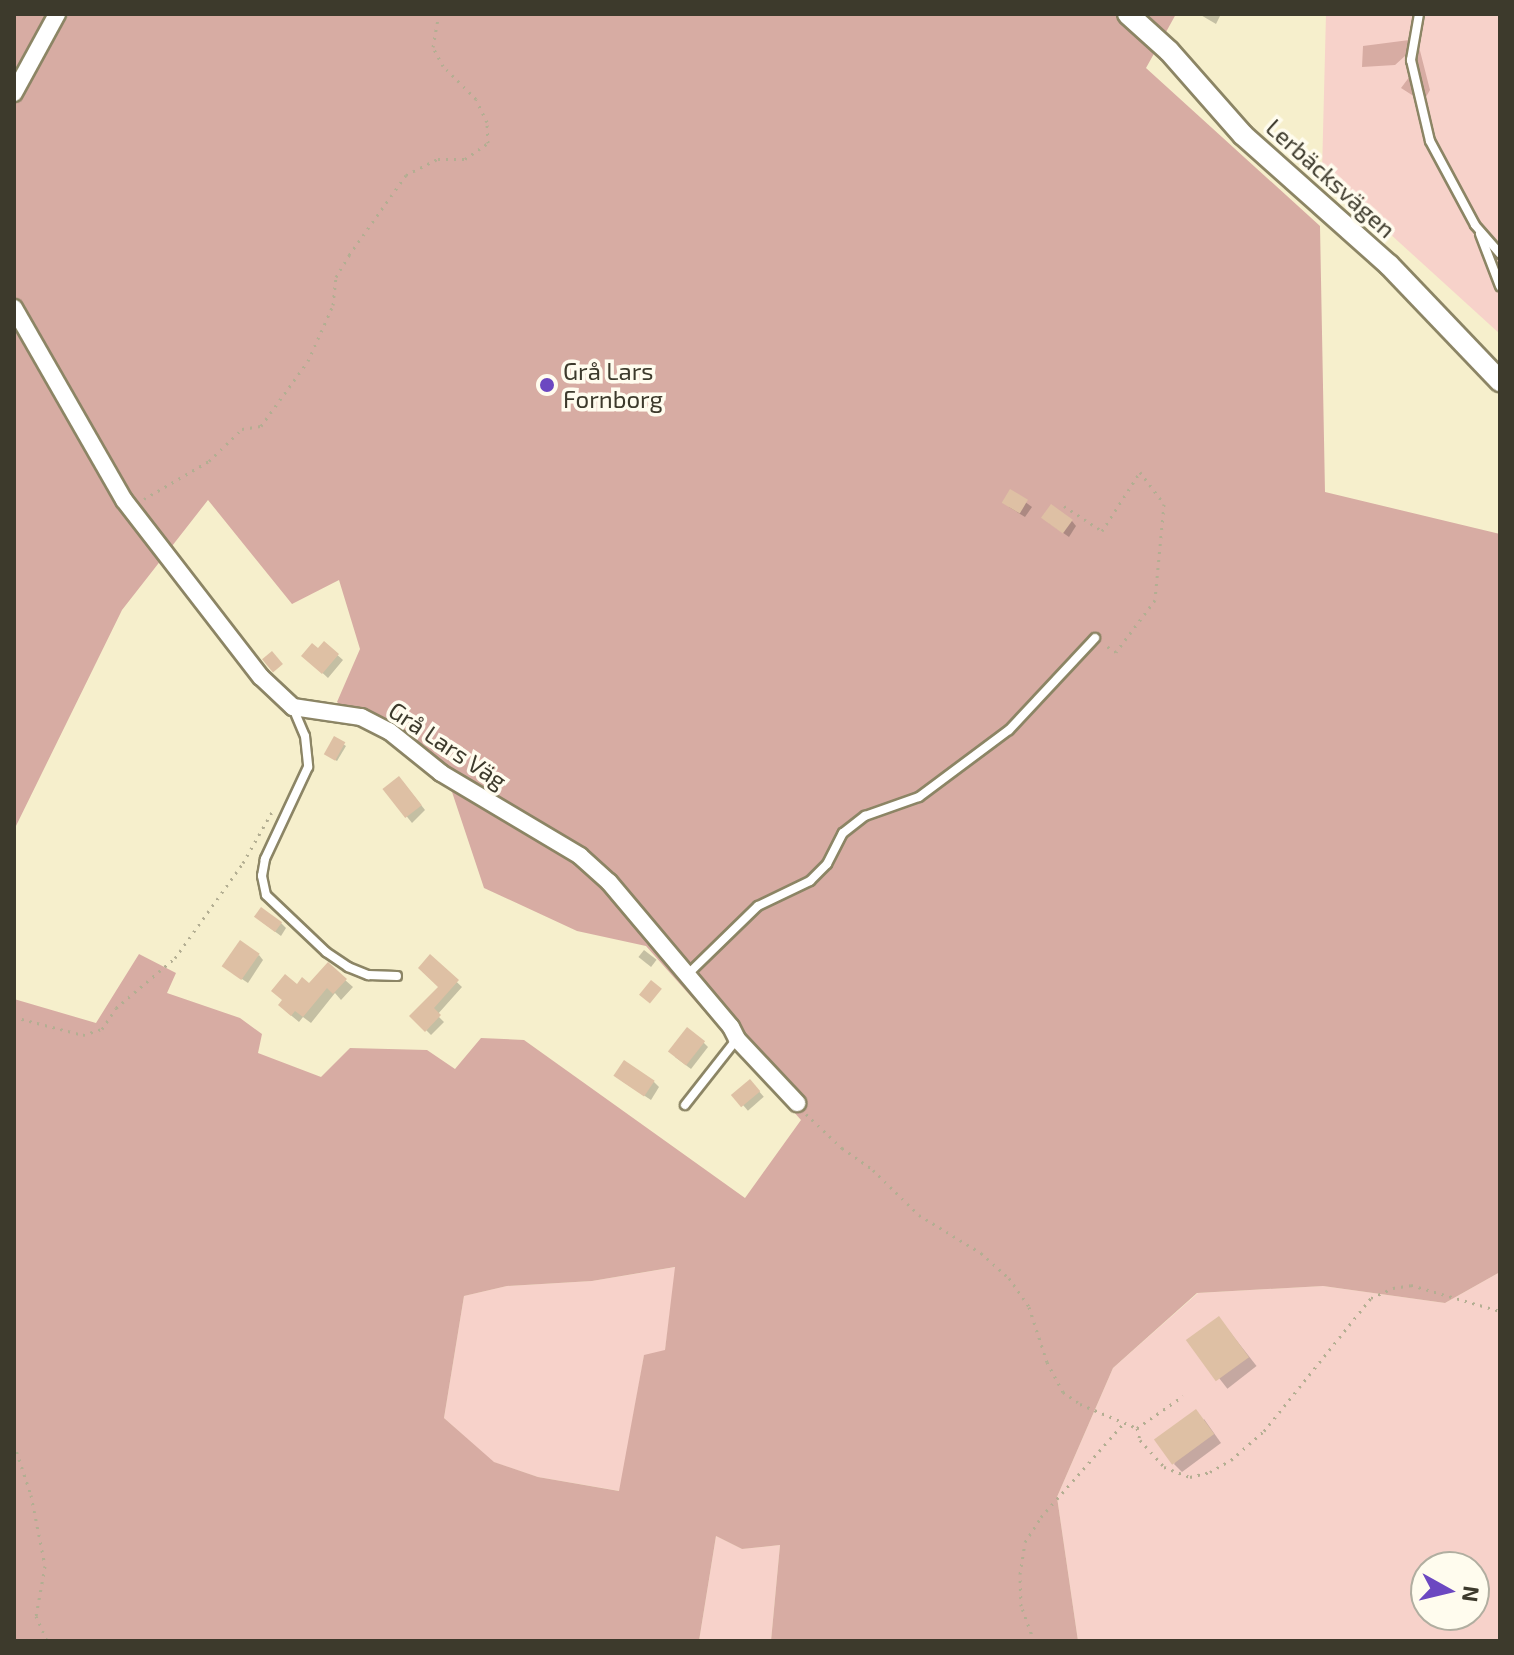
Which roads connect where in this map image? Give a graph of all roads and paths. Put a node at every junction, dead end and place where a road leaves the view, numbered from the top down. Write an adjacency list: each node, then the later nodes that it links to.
1 (57, 14): 5 (street)
2 (439, 14): 12 (path)
3 (1128, 14): 10 (street, Lerbäcksvägen)
4 (1419, 14): 6 (lane)
5 (14, 93)
6 (1479, 229): 7 (lane); 8 (lane)
7 (1500, 254)
8 (1500, 286)
9 (14, 308): 12 (street)
10 (1500, 381)
11 (1064, 506): 13 (path)
12 (130, 507): 14 (street)
13 (1095, 638): 16 (lane)
14 (293, 707): 16 (street, Grå Lars Väg); 17 (lane)
15 (273, 811): 18 (path)
16 (687, 975): 19 (street, Grå Lars Väg)
17 (397, 976)
18 (14, 1017)
19 (737, 1039): 20 (street, Grå Lars Väg); 21 (lane)
20 (797, 1103): 24 (path)
21 (685, 1105)
22 (1500, 1311): 25 (path)
23 (1183, 1396): 25 (path)
24 (1123, 1424): 25 (path); 28 (path)
25 (1137, 1428)
26 (14, 1444): 27 (path)
27 (47, 1641)
28 (1034, 1641)

